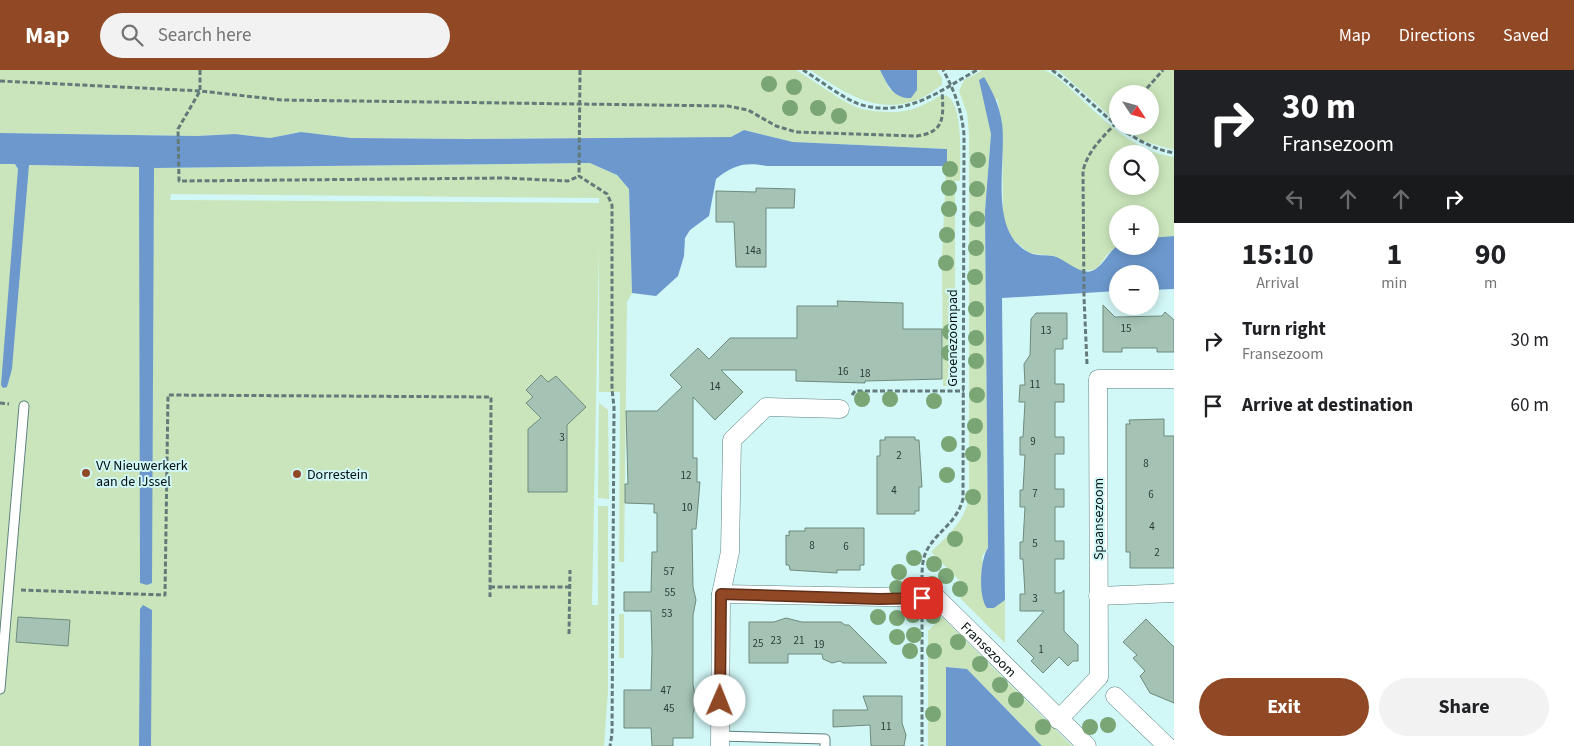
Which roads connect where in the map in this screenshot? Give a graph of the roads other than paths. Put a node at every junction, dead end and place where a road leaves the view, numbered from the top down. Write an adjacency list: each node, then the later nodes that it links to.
1 (1174, 379): 6 (street, Spaansezoom)
2 (24, 406): 7 (lane)
3 (840, 409): 5 (street)
4 (1174, 593): 6 (street)
5 (721, 594): 9 (street, Fransezoom); 10 (street)
6 (1098, 596): 9 (street, Spaansezoom)
7 (0, 689)
8 (1115, 696): 13 (street)
9 (1058, 720): 12 (street, Fransezoom)
10 (720, 741): 11 (lane)
11 (825, 746)
12 (1087, 746)
13 (1167, 746)

